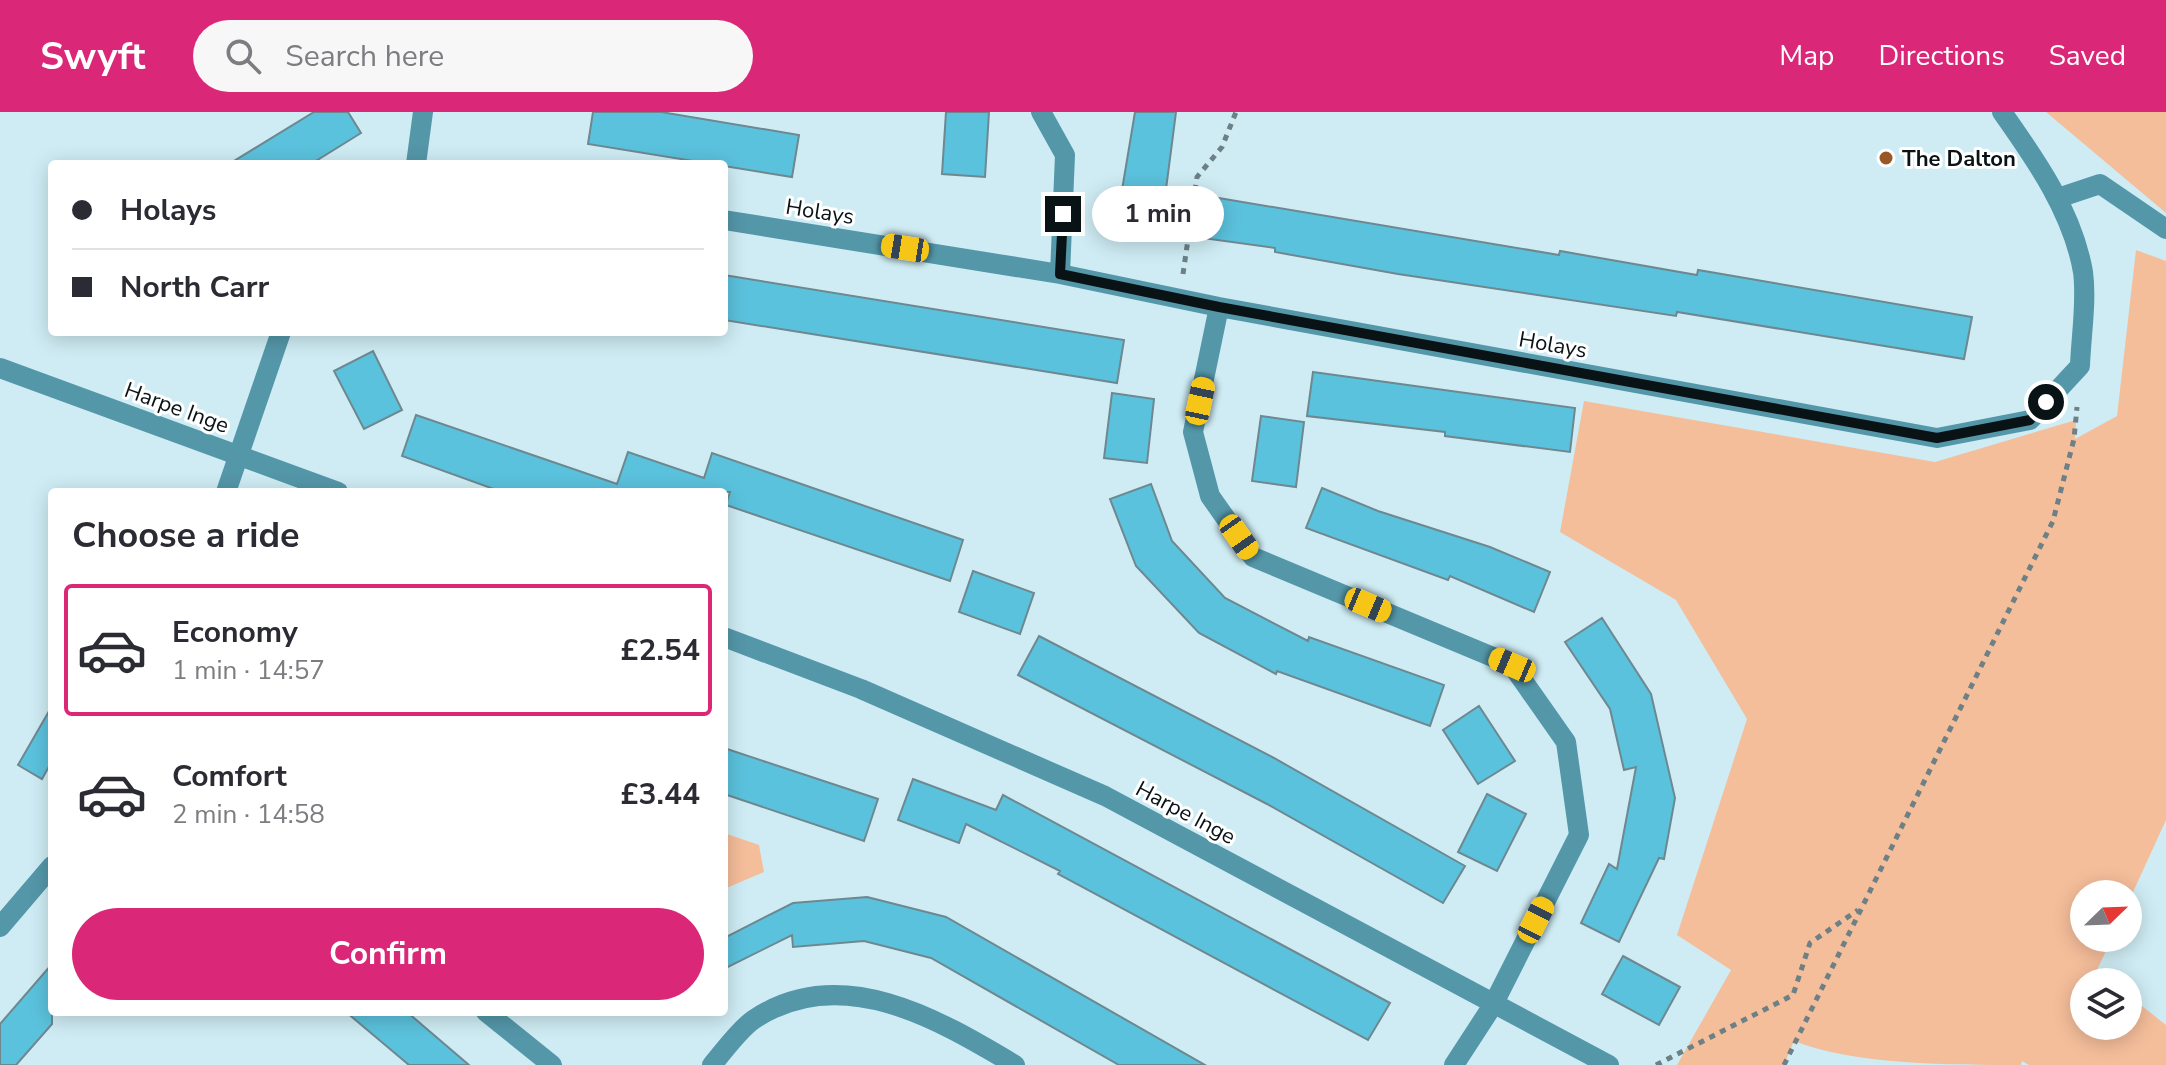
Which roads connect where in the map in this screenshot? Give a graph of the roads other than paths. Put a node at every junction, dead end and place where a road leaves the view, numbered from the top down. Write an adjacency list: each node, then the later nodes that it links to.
1 (423, 112): 4 (street)
2 (1041, 112): 8 (street)
3 (2002, 112): 5 (street)
4 (417, 160)
5 (2058, 198): 7 (street); 9 (street, Holays)
6 (728, 221): 8 (street, Holays)
7 (2166, 229)
8 (1060, 274): 9 (street, Holays)
9 (1219, 307): 18 (street)
10 (280, 336): 12 (street)
11 (0, 368): 12 (street, Harpe Inge)
12 (237, 454): 13 (street); 14 (street, Harpe Inge)
13 (227, 488)
14 (327, 488)
15 (728, 639): 18 (street, Harpe Inge)
16 (48, 871): 17 (street)
17 (0, 927)
18 (1493, 1005): 23 (street); 24 (street, Harpe Inge)
19 (491, 1016): 20 (street)
20 (552, 1065)
21 (712, 1065): 22 (street)
22 (1015, 1065)
23 (1454, 1065)
24 (1609, 1065)

